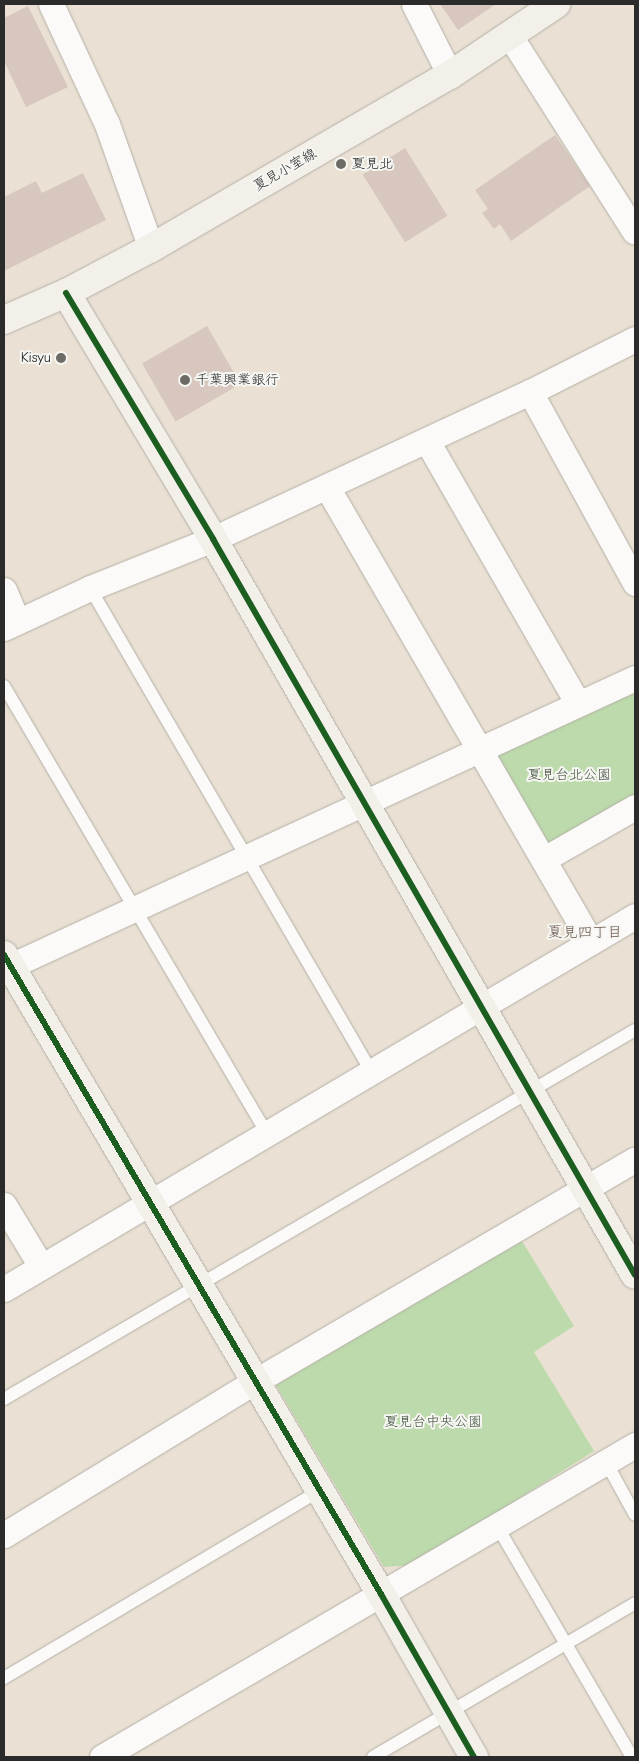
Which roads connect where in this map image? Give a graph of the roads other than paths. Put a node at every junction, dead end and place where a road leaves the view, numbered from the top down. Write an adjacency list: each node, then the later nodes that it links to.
1 (51, 4): 7 (street)
2 (414, 4): 5 (street)
3 (556, 4): 4 (street, 夏見小室線)
4 (510, 36): 5 (street, 夏見小室線); 6 (street)
5 (450, 75): 7 (street, 夏見小室線)
6 (635, 232)
7 (151, 248): 8 (street, 夏見小室線)
8 (66, 292): 9 (street, 夏見小室線); 14 (street)
9 (4, 320)
10 (635, 339): 11 (street)
11 (530, 392): 12 (street); 15 (street)
12 (427, 441): 13 (street); 21 (street)
13 (328, 487): 14 (street); 22 (street)
14 (213, 539): 16 (street); 23 (street)
15 (635, 583)
16 (90, 588): 18 (street); 25 (lane)
17 (4, 590): 18 (street)
18 (10, 625)
19 (635, 678): 21 (street)
20 (4, 686): 27 (lane)
21 (578, 704): 22 (street)
22 (481, 749): 23 (street); 26 (street)
23 (363, 803): 25 (street); 31 (street)
24 (635, 807): 26 (street)
25 (245, 858): 27 (street); 33 (lane)
26 (544, 859): 29 (street)
27 (132, 909): 30 (street); 35 (lane)
28 (635, 916): 29 (street)
29 (591, 942): 31 (street)
30 (6, 963): 39 (street)
31 (480, 1007): 33 (street); 34 (street)
32 (635, 1030): 34 (lane)
33 (371, 1071): 35 (street)
34 (529, 1092): 38 (street); 43 (lane)
35 (266, 1132): 39 (street)
36 (635, 1143): 38 (street)
37 (635, 1159): 38 (street)
38 (582, 1184): 42 (street); 45 (street)
39 (148, 1201): 41 (street); 43 (street)
40 (4, 1205): 41 (street)
41 (41, 1266): 44 (street)
42 (635, 1275)
43 (197, 1287): 45 (street); 46 (lane)
44 (4, 1289)
45 (250, 1376): 49 (street); 51 (street); 53 (street)
46 (4, 1399)
47 (635, 1445): 48 (street)
48 (606, 1462): 50 (lane); 52 (street)
49 (319, 1491): 54 (street); 57 (lane)
50 (635, 1515)
51 (4, 1517)
52 (497, 1526): 54 (street); 56 (lane)
53 (4, 1536)
54 (381, 1594): 58 (street); 59 (street)
55 (635, 1603): 56 (lane)
56 (566, 1644): 58 (lane); 62 (lane)
57 (4, 1678)
58 (449, 1713): 60 (lane); 61 (street)
59 (102, 1757)
60 (373, 1757)
61 (474, 1757)
62 (632, 1757)

